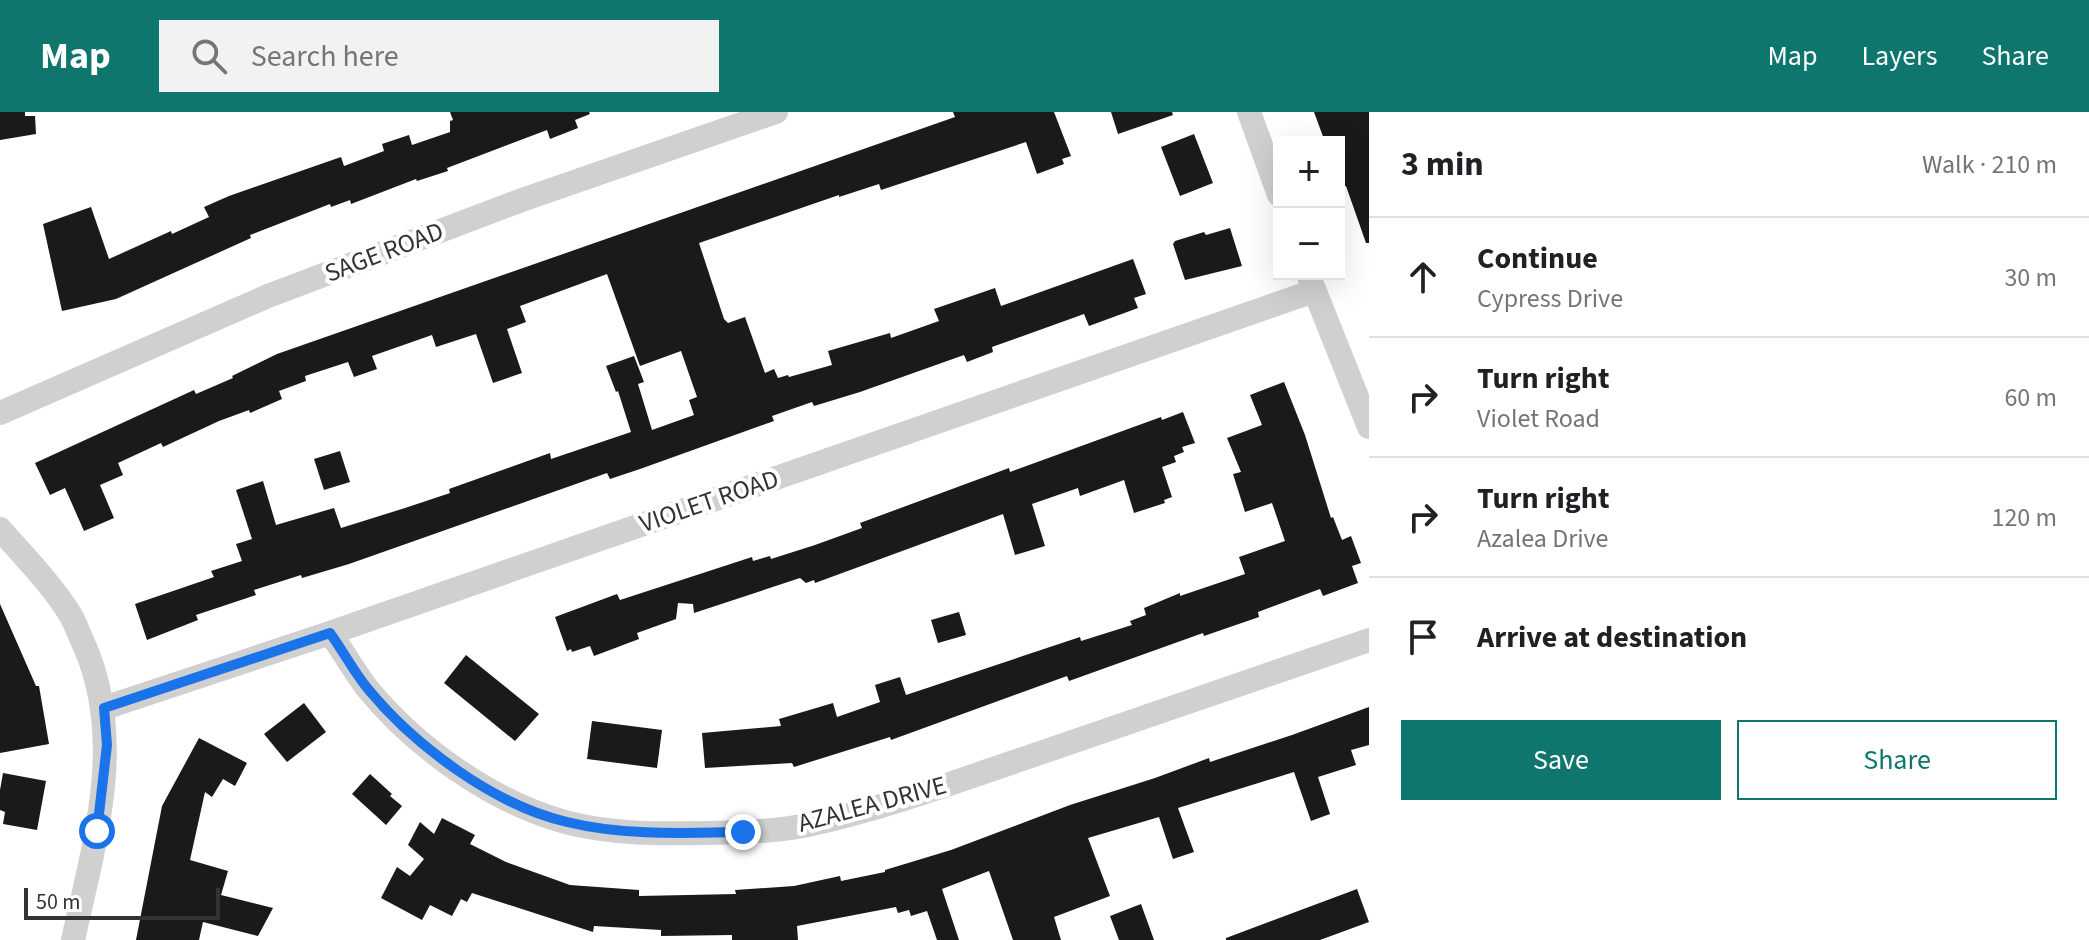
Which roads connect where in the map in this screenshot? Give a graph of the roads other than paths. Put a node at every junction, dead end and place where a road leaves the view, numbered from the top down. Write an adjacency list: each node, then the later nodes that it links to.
1 (776, 112): 5 (street, SAGE ROAD)
2 (1249, 112): 3 (street)
3 (1273, 178)
4 (1311, 282): 6 (street); 8 (street, VIOLET ROAD)
5 (0, 413)
6 (1369, 427)
7 (0, 529): 10 (street)
8 (330, 633): 9 (street, AZALEA DRIVE); 10 (street, VIOLET ROAD)
9 (1369, 640)
10 (104, 708): 11 (street)
11 (73, 940)

